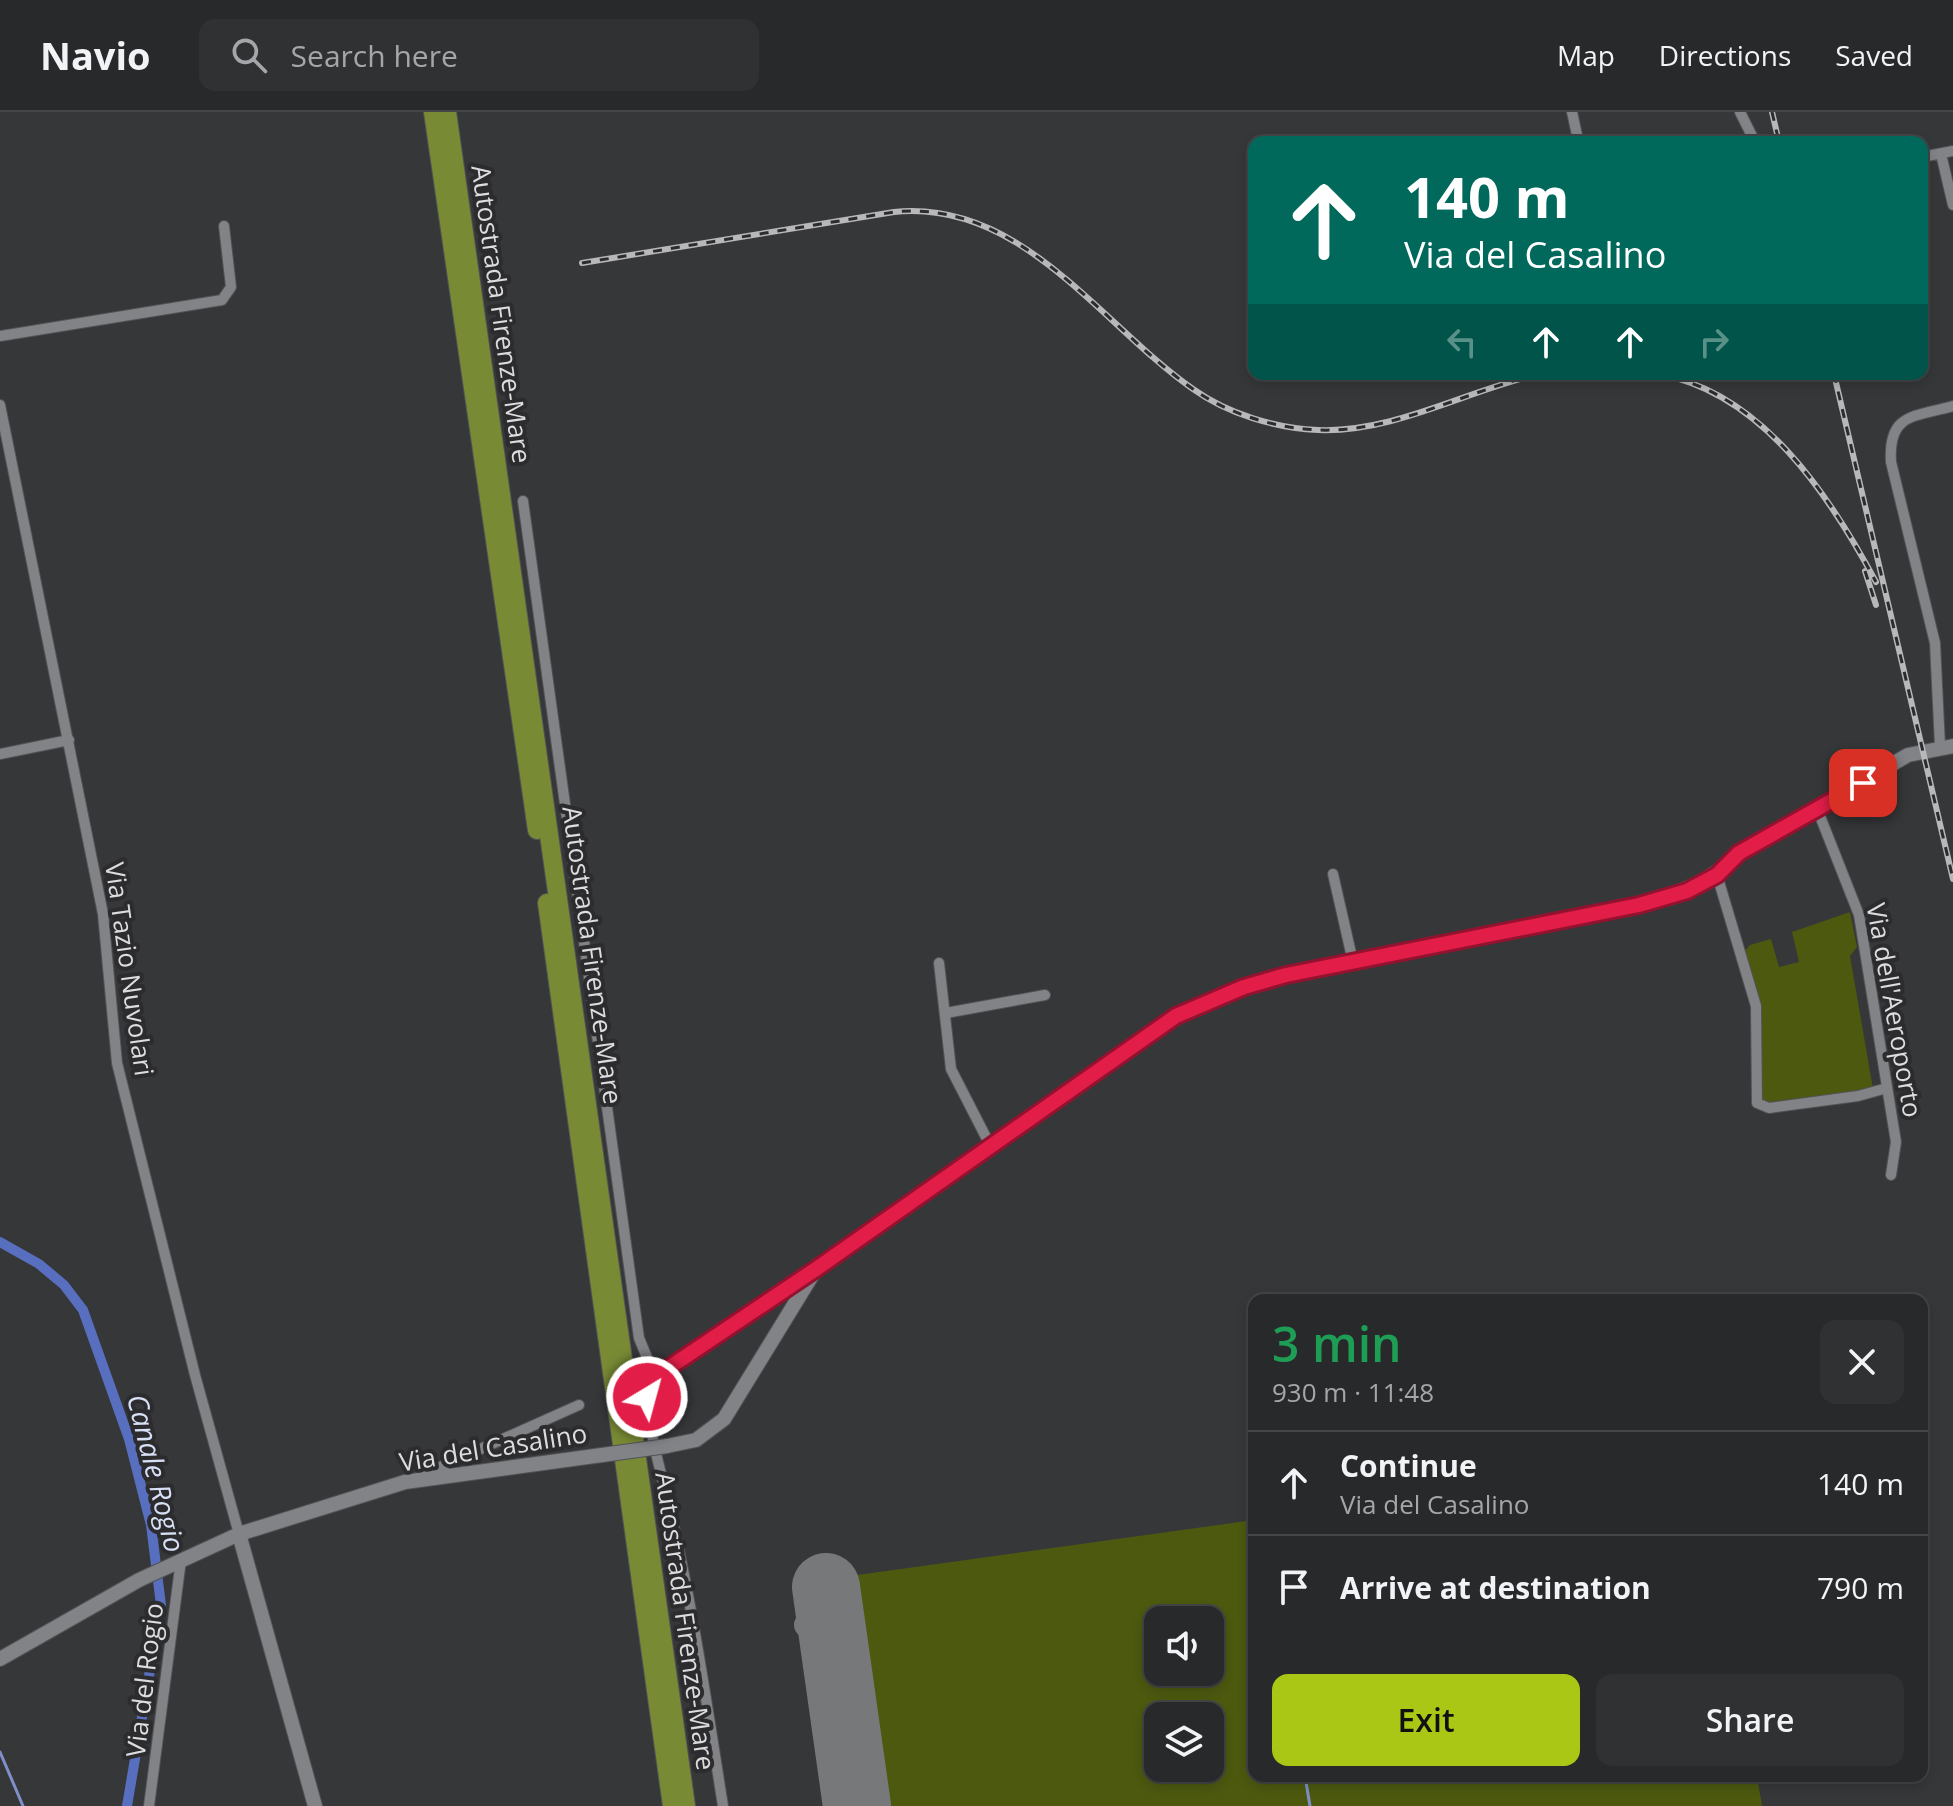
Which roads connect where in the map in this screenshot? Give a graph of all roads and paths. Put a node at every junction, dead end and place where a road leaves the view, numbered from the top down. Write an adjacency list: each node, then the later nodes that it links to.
1 (433, 112): 38 (highway, Autostrada Firenze-Mare)
2 (447, 112): 39 (highway, Autostrada Firenze-Mare)
3 (1572, 112): 5 (street)
4 (1740, 112): 6 (street)
5 (1577, 135)
6 (1752, 136)
7 (1953, 151): 8 (street)
8 (1941, 154): 9 (street); 10 (street)
9 (1928, 156)
10 (1953, 205)
11 (224, 226): 12 (street)
12 (0, 336)
13 (0, 405): 16 (street, Via Tazio Nuvolari)
14 (1953, 406): 17 (street)
15 (523, 501): 30 (street)
16 (69, 740): 18 (street); 33 (street, Via Tazio Nuvolari)
17 (1947, 746): 19 (street, Via del Casalino)
18 (0, 754)
19 (1818, 811): 21 (street, Via del Casalino); 26 (street, Via dell'Aeroporto)
20 (1333, 874): 22 (street)
21 (1717, 875): 22 (street, Via del Casalino); 26 (street)
22 (1353, 962): 27 (street, Via del Casalino)
23 (939, 963): 25 (street)
24 (1045, 995): 25 (street)
25 (946, 1013): 27 (street)
26 (1887, 1088): 28 (street, Via dell'Aeroporto)
27 (990, 1145): 29 (street, Via del Casalino)
28 (1891, 1175)
29 (816, 1269): 30 (street); 32 (street, Via del Casalino, bridge)
30 (655, 1377): 40 (street)
31 (579, 1405): 32 (street)
32 (405, 1482): 33 (street, Via del Casalino)
33 (239, 1534): 34 (street, Via del Casalino); 37 (street)
34 (174, 1564): 35 (street, Via del Casalino); 36 (street, Via del Rogio)
35 (0, 1659)
36 (149, 1806)
37 (315, 1806)
38 (672, 1806)
39 (686, 1806)
40 (723, 1806)

